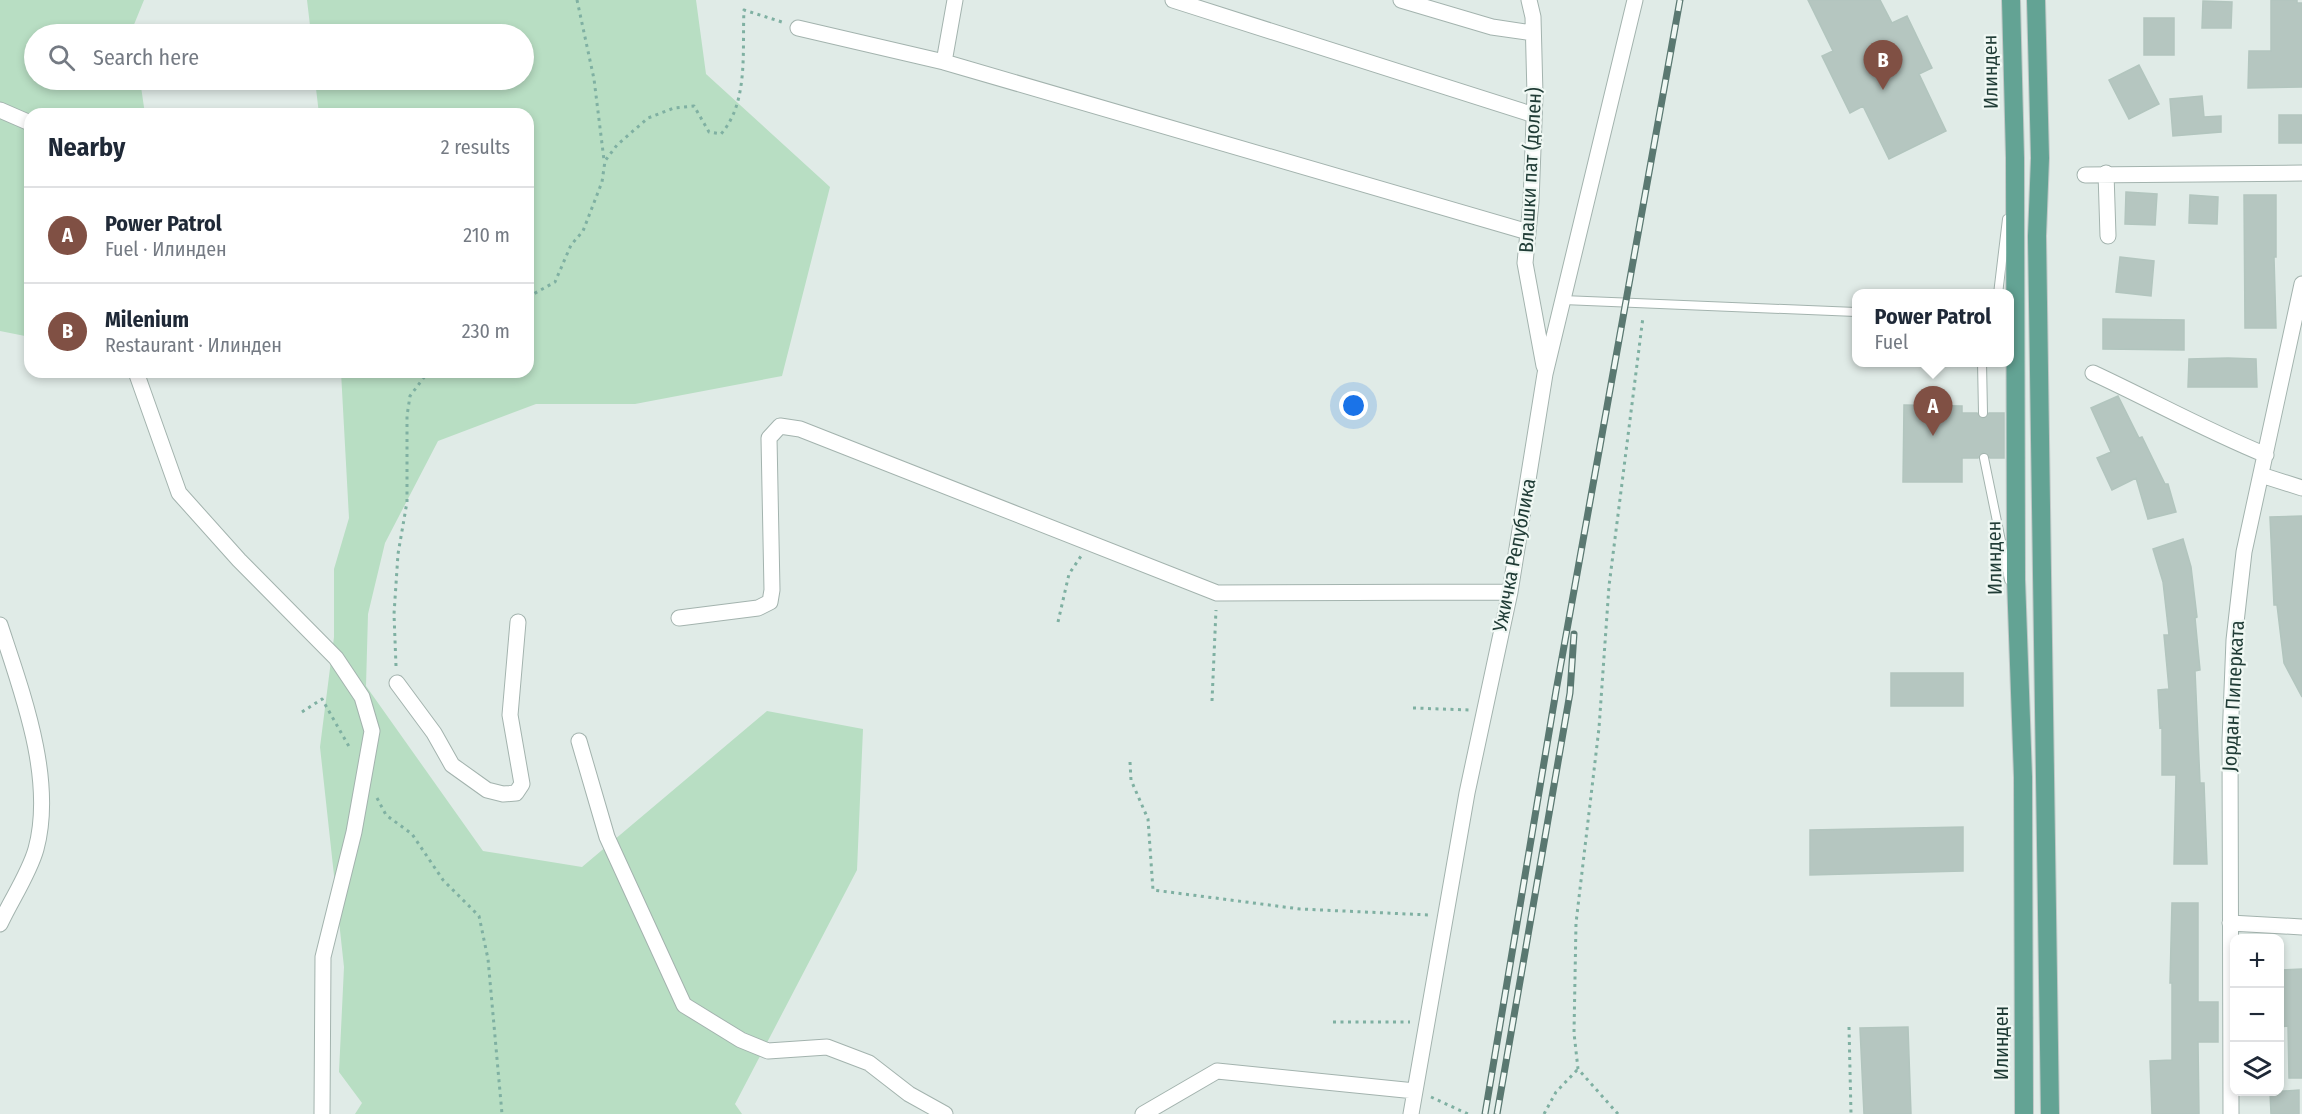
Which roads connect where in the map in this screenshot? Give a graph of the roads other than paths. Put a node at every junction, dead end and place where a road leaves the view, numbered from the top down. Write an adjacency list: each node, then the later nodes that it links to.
1 (955, 0): 10 (street)
2 (1173, 0): 12 (street)
3 (1401, 0): 9 (street)
4 (1529, 0): 9 (street, Влашки пат (долен))
5 (1635, 0): 22 (street, Ужичка Република)
6 (2011, 0): 14 (main road, Илинден)
7 (2036, 0): 49 (main road)
8 (798, 28): 10 (street)
9 (1533, 33): 12 (street, Влашки пат (долен))
10 (944, 62): 18 (street)
11 (0, 110): 13 (street)
12 (1534, 115): 18 (street, Влашки пат (долен))
13 (24, 120)
14 (2015, 158): 21 (lane); 36 (main road, Илинден)
15 (2106, 173): 16 (street); 17 (street); 19 (street)
16 (2302, 173)
17 (2085, 175)
18 (1528, 232): 26 (street, Влашки пат (долен))
19 (2108, 236)
20 (2302, 284): 29 (street, Јордан Пиперката)
21 (1999, 289)
22 (1563, 300): 23 (lane); 26 (street, Ужичка Република)
23 (1852, 312)
24 (1982, 367): 28 (lane)
25 (2093, 373): 29 (street)
26 (1545, 374): 33 (street, Ужичка Република)
27 (138, 378): 44 (street)
28 (1983, 413)
29 (2266, 455): 31 (street, Јордан Пиперката)
30 (1984, 458): 36 (lane)
31 (2261, 475): 32 (street); 40 (street, Јордан Пиперката)
32 (2302, 488)
33 (1510, 592): 34 (street); 43 (street, Ужичка Република)
34 (679, 618)
35 (518, 621): 38 (street)
36 (2019, 622): 48 (main road, Илинден)
37 (0, 625): 41 (street)
38 (398, 683)
39 (579, 741): 45 (street)
40 (2230, 923): 42 (street); 50 (street, Јордан Пиперката)
41 (0, 924)
42 (2302, 927)
43 (1415, 1090): 46 (street); 47 (street, Ужичка Република)
44 (322, 1114)
45 (945, 1114)
46 (1143, 1114)
47 (1411, 1114)
48 (2024, 1114)
49 (2050, 1114)
50 (2231, 1114)

